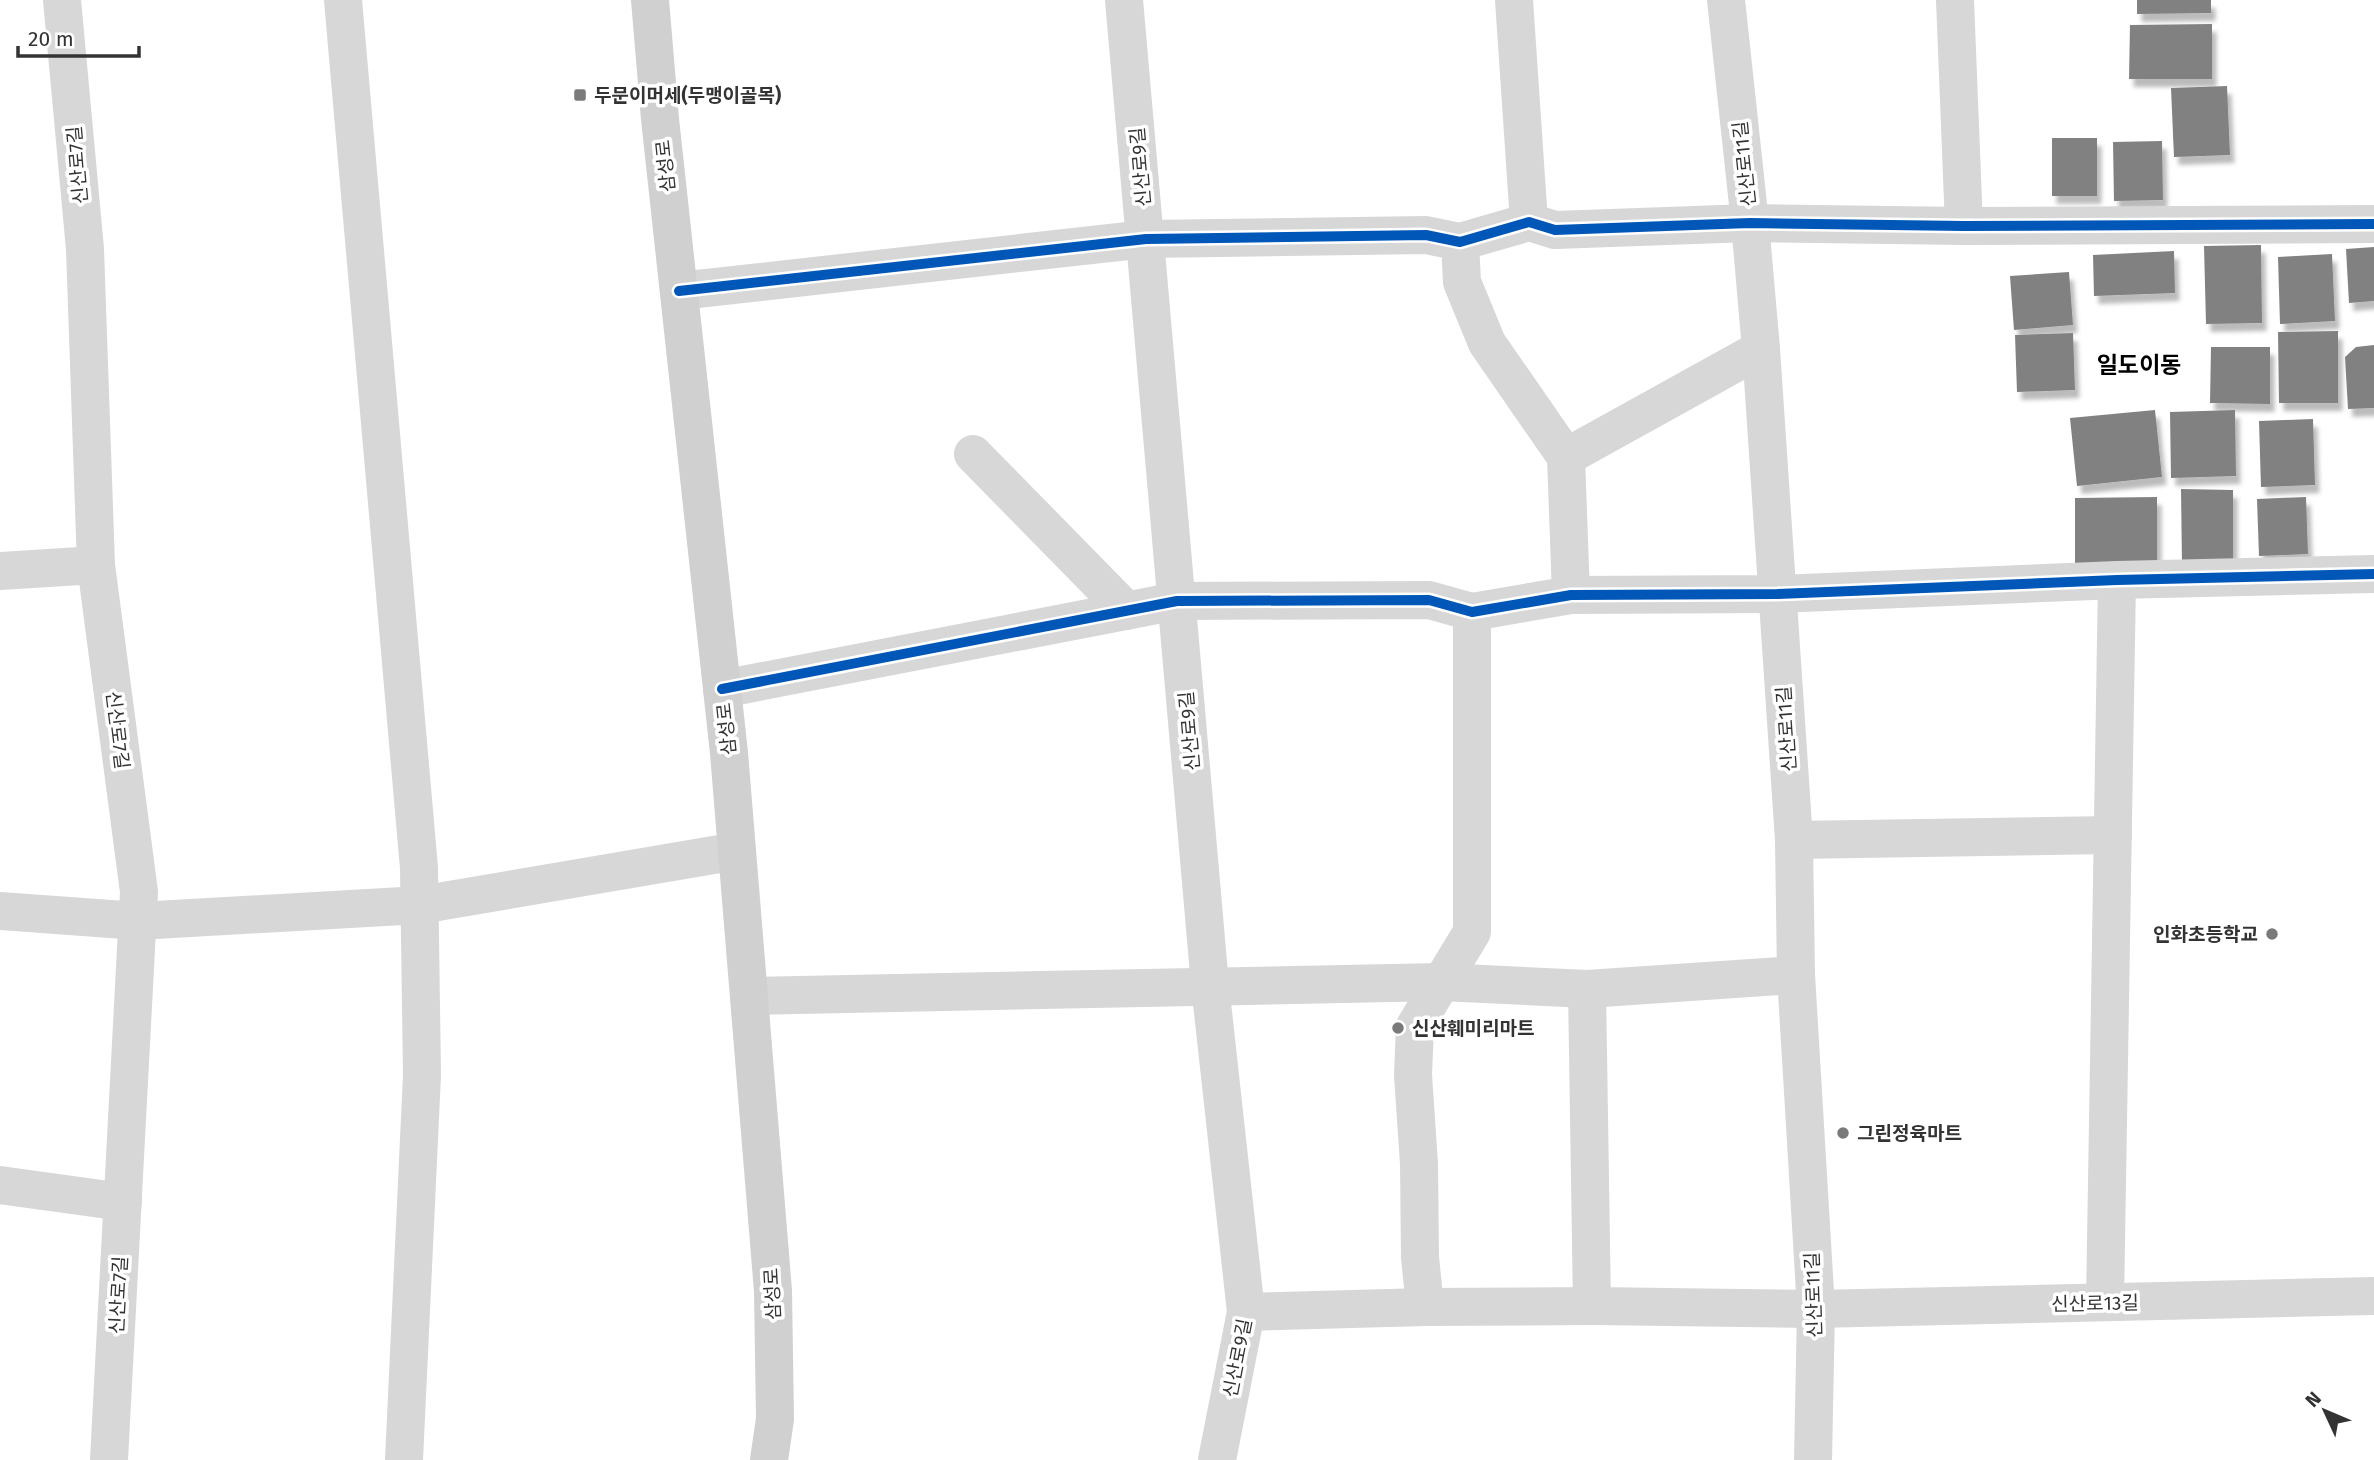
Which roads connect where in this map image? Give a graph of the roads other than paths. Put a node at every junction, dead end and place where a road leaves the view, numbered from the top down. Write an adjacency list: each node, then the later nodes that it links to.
1 (62, 0): 18 (street, 신산로7길)
2 (344, 0): 31 (street)
3 (650, 0): 14 (street, 삼성로)
4 (1124, 0): 12 (street, 신산로9길)
5 (1514, 0): 8 (street)
6 (1726, 0): 9 (street, 신산로11길)
7 (1955, 0): 11 (street)
8 (1529, 222): 9 (street); 13 (street)
9 (1750, 223): 11 (street); 15 (street, 신산로11길)
10 (2374, 224): 11 (street)
11 (1964, 226)
12 (1146, 239): 13 (street); 14 (street); 24 (street, 신산로9길)
13 (1460, 242): 17 (street)
14 (679, 291): 27 (street, 삼성로)
15 (1761, 349): 17 (street); 22 (street, 신산로11길)
16 (973, 454): 25 (street)
17 (1566, 457): 23 (street)
18 (96, 565): 19 (street); 33 (street, 신산로7길)
19 (0, 571)
20 (2374, 574): 21 (street)
21 (2117, 580): 22 (street); 28 (street)
22 (1777, 594): 23 (street); 29 (street, 신산로11길)
23 (1571, 595): 26 (street)
24 (1178, 601): 25 (street); 26 (street); 36 (street, 신산로9길)
25 (1126, 611): 27 (street)
26 (1472, 612): 35 (street)
27 (722, 689): 30 (street, 삼성로)
28 (2113, 835): 29 (street); 42 (street)
29 (1794, 840): 34 (street, 신산로11길)
30 (737, 851): 31 (street); 38 (street, 삼성로)
31 (420, 905): 33 (street); 48 (street)
32 (0, 911): 33 (street)
33 (138, 921): 40 (street, 신산로7길)
34 (1796, 975): 37 (street); 45 (street, 신산로11길)
35 (1441, 982): 36 (street); 37 (street); 44 (street)
36 (1210, 985): 38 (street); 46 (street, 신산로9길)
37 (1587, 989): 43 (street)
38 (749, 996): 49 (street, 삼성로)
39 (0, 1185): 40 (street)
40 (123, 1202): 47 (street, 신산로7길)
41 (2374, 1296): 42 (street, 신산로13길)
42 (2105, 1302): 45 (street, 신산로13길)
43 (1592, 1306): 44 (street, 신산로13길); 45 (street, 신산로13길)
44 (1425, 1307): 46 (street, 신산로13길)
45 (1816, 1309): 51 (street, 신산로11길)
46 (1246, 1312): 50 (street, 신산로9길)
47 (109, 1460)
48 (404, 1460)
49 (769, 1460)
50 (1217, 1460)
51 (1813, 1460)

